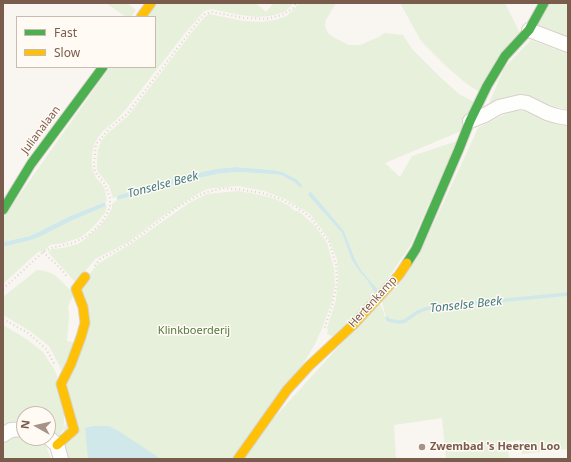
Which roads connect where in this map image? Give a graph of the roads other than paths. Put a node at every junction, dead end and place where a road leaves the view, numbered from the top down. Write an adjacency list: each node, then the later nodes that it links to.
1 (151, 3): 3 (street)
2 (544, 3): 4 (street, Hertenkamp)
3 (142, 16)
4 (529, 30): 5 (street); 8 (street, Hertenkamp)
5 (568, 45)
6 (102, 68): 9 (street, Julianalaan)
7 (568, 118): 8 (street)
8 (470, 121): 16 (street, Hertenkamp)
9 (3, 210)
10 (85, 277): 13 (street)
11 (16, 430): 12 (street)
12 (3, 435)
13 (56, 439)
14 (54, 446): 15 (street)
15 (61, 459)
16 (238, 459)

